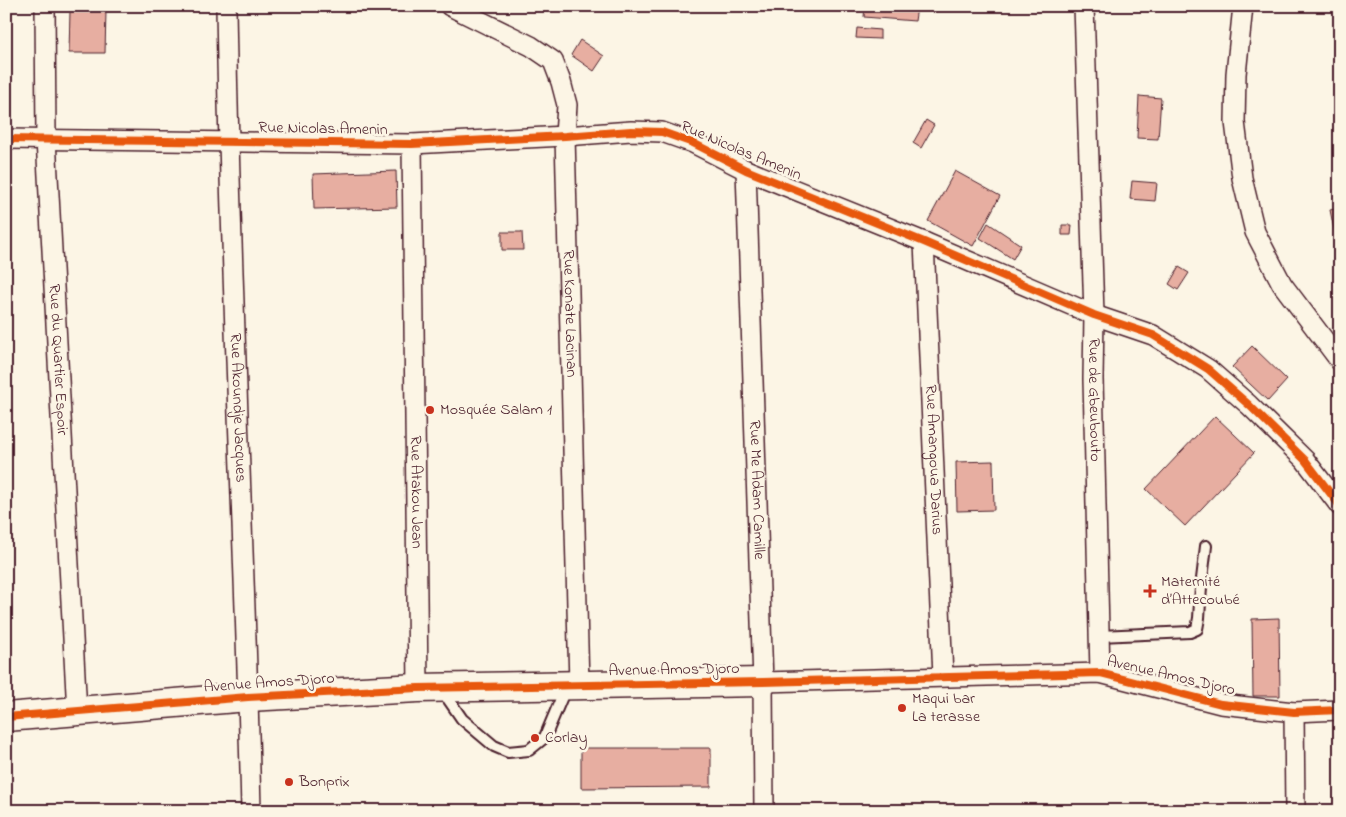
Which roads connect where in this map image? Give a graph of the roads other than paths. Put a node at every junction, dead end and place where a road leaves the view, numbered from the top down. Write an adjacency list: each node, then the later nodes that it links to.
1 (45, 6): 8 (street, Rue du Quartier Espoir)
2 (226, 6): 9 (street, Rue Akoundje Jacques)
3 (450, 6): 6 (street, Rue Konate Lacinan)
4 (1084, 6): 13 (street, Rue de Gbeubouto)
5 (1243, 6): 14 (street)
6 (566, 136): 10 (street, Rue Nicolas Amenin); 11 (street, Rue Nicolas Amenin); 21 (street, Rue Konate Lacinan)
7 (6, 139): 8 (street, Rue Nicolas Amenin)
8 (46, 140): 9 (street, Rue Nicolas Amenin); 25 (street, Rue du Quartier Espoir)
9 (228, 141): 10 (street, Rue Nicolas Amenin); 23 (street, Rue Akoundje Jacques)
10 (412, 144): 22 (street, Rue Atakou Jean)
11 (746, 170): 12 (street, Rue Nicolas Amenin); 20 (street, Rue Me Adam Camille)
12 (924, 242): 13 (street, Rue Nicolas Amenin); 19 (street, Rue Amangoua Darius)
13 (1094, 315): 15 (street, Rue Nicolas Amenin); 17 (street, Rue de Gbeubouto)
14 (1340, 361)
15 (1340, 506)
16 (1206, 546): 17 (lane)
17 (1100, 636): 18 (street, Rue de Gbeubouto)
18 (1100, 673): 19 (street, Avenue Amos Djoro); 26 (street, Avenue Amos Djoro)
19 (943, 676): 20 (street, Avenue Amos Djoro)
20 (763, 682): 21 (street, Avenue Amos Djoro); 29 (street, Rue Me Adam Camille)
21 (572, 685): 22 (street, Avenue Amos Djoro); 22 (lane)
22 (429, 688): 23 (street, Avenue Amos Djoro)
23 (248, 697): 25 (street, Avenue Amos Djoro); 28 (street, Rue Akoundje Jacques)
24 (1340, 710): 26 (street, Avenue Amos Djoro)
25 (77, 712): 27 (street, Avenue Amos Djoro)
26 (1294, 712): 30 (street)
27 (6, 717)
28 (250, 811)
29 (764, 811)
30 (1295, 811)

